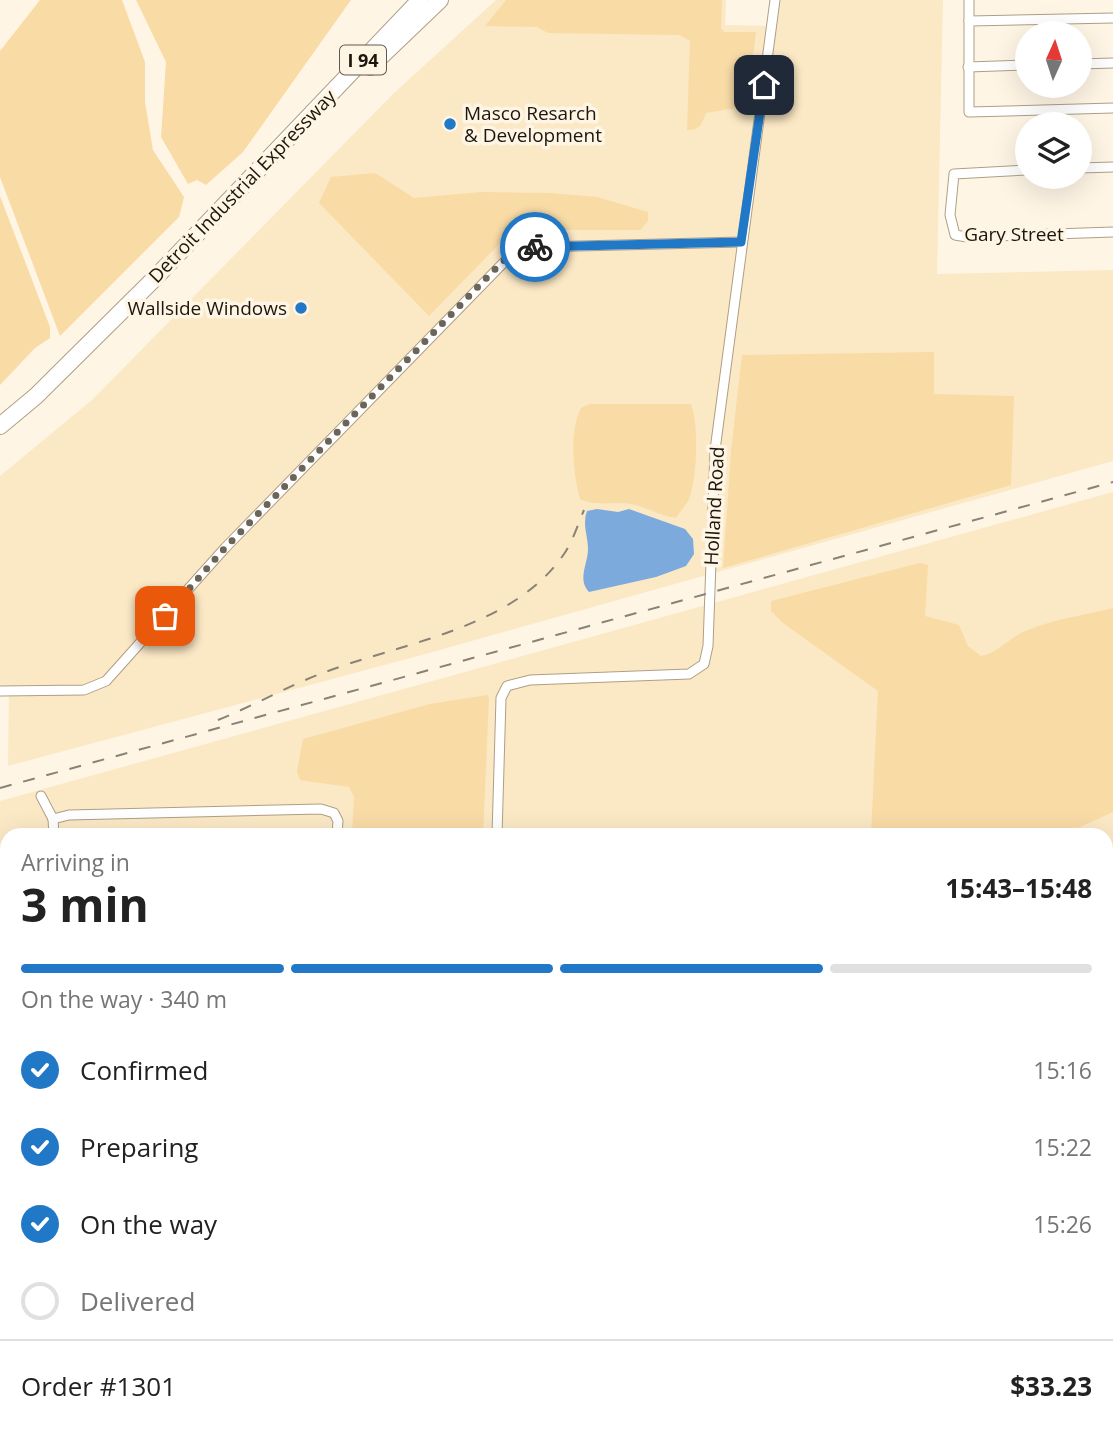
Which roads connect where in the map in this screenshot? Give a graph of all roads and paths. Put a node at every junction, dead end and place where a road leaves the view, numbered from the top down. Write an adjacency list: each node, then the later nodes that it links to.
1 (420, 0): 12 (highway, Detroit Industrial Expressway / I 94)
2 (440, 0): 12 (highway)
3 (775, 0): 17 (street, Holland Road)
4 (969, 0): 6 (street)
5 (1113, 18): 6 (street)
6 (969, 21): 10 (street)
7 (1113, 63): 8 (street)
8 (1092, 64)
9 (1015, 65): 10 (street)
10 (968, 67): 11 (street)
11 (1113, 108)
12 (306, 120): 18 (highway, Detroit Industrial Expressway / I 94)
13 (1113, 167): 14 (street)
14 (1092, 168)
15 (1015, 171): 16 (street, Gary Street)
16 (1113, 232)
17 (741, 242): 19 (street); 24 (street, Holland Road)
18 (0, 426)
19 (0, 691)
20 (41, 796): 21 (street)
21 (53, 819): 22 (street); 23 (street)
22 (54, 828)
23 (338, 828)
24 (497, 828)

